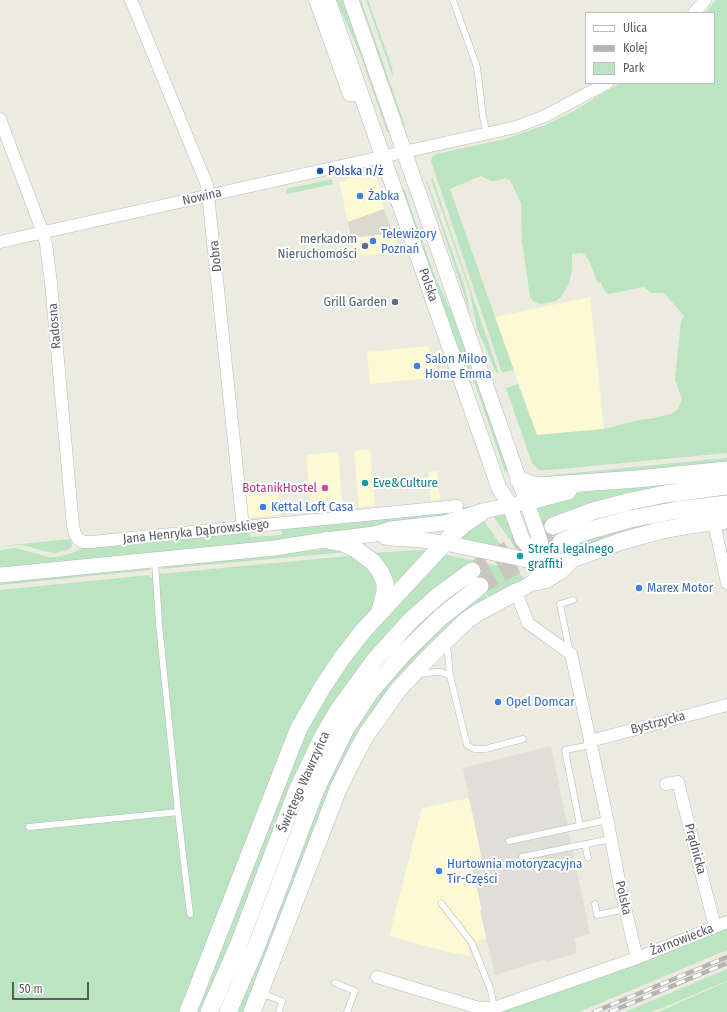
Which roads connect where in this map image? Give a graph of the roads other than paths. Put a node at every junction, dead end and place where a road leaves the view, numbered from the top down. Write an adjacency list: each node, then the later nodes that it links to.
1 (131, 0): 14 (street, Dobra)
2 (315, 0): 9 (street, Polska)
3 (328, 0): 9 (street, Polska)
4 (351, 0): 12 (street, Polska)
5 (453, 0): 11 (lane)
6 (705, 0): 7 (street)
7 (695, 12)
8 (605, 84): 11 (street, Nowina)
9 (352, 96): 13 (street, Polska)
10 (0, 119): 15 (street, Radosna)
11 (487, 134): 12 (street, Nowina)
12 (404, 152): 13 (street, Nowina); 19 (street, Polska)
13 (384, 156): 14 (street, Nowina); 21 (street, Polska)
14 (209, 196): 15 (street, Nowina); 29 (street, Dobra)
15 (43, 232): 16 (street, Nowina); 31 (street, Radosna)
16 (0, 242)
17 (727, 470): 18 (main road)
18 (637, 479): 19 (main road); 22 (main road)
19 (518, 480): 22 (street, Polska)
20 (727, 486): 28 (main road)
21 (499, 488): 25 (street, Polska); 26 (street)
22 (527, 502): 25 (street, Jana Henryka Dąbrowskiego); 37 (street, Polska)
23 (727, 504): 33 (main road)
24 (458, 506): 29 (street, Jana Henryka Dąbrowskiego)
25 (510, 506): 26 (street, Jana Henryka Dąbrowskiego); 37 (street, Polska)
26 (485, 511): 30 (street, Jana Henryka Dąbrowskiego); 34 (main road)
27 (721, 521): 36 (main road); 41 (street)
28 (553, 526)
29 (243, 527): 31 (street, Jana Henryka Dąbrowskiego)
30 (375, 534): 32 (street, Jana Henryka Dąbrowskiego); 34 (street, Jana Henryka Dąbrowskiego)
31 (78, 539)
32 (327, 540): 35 (street, Jana Henryka Dąbrowskiego); 45 (main road)
33 (561, 542)
34 (445, 543): 37 (street, Jana Henryka Dąbrowskiego); 45 (main road)
35 (155, 560): 39 (street, Jana Henryka Dąbrowskiego); 54 (lane)
36 (571, 560): 37 (main road); 40 (main road)
37 (542, 563): 40 (street, Polska)
38 (472, 571): 75 (main road, Świętego Wawrzyńca)
39 (0, 575)
40 (534, 582): 43 (street)
41 (727, 583)
42 (480, 586): 76 (main road, Świętego Wawrzyńca)
43 (516, 592): 46 (main road); 47 (street)
44 (573, 600): 47 (lane)
45 (378, 614): 74 (main road)
46 (447, 639): 48 (lane); 49 (main road)
47 (570, 654): 52 (street, Polska)
48 (450, 676): 49 (lane); 51 (lane)
49 (409, 677): 72 (main road)
50 (727, 705): 52 (street, Bystrzycka)
51 (522, 739)
52 (590, 743): 55 (street, Polska); 56 (lane)
53 (666, 784): 68 (street, Prądnicka)
54 (178, 812): 57 (lane); 66 (lane)
55 (607, 820): 56 (lane); 58 (street, Polska)
56 (580, 826): 59 (lane)
57 (29, 827)
58 (611, 839): 60 (lane); 65 (street, Polska)
59 (509, 841)
60 (585, 844): 61 (lane); 62 (lane)
61 (522, 857)
62 (588, 858)
63 (441, 903): 73 (lane)
64 (595, 904): 65 (lane)
65 (626, 909): 69 (street, Polska)
66 (190, 914)
67 (727, 922): 68 (street, Żarnowiecka)
68 (715, 927): 69 (street, Żarnowiecka)
69 (637, 958): 73 (street)
70 (377, 977): 73 (street)
71 (335, 983): 79 (lane)
72 (261, 992): 77 (main road); 78 (lane)
73 (494, 1008)
74 (188, 1012)
75 (209, 1012)
76 (228, 1012)
77 (252, 1012)
78 (279, 1012)
79 (347, 1012)

